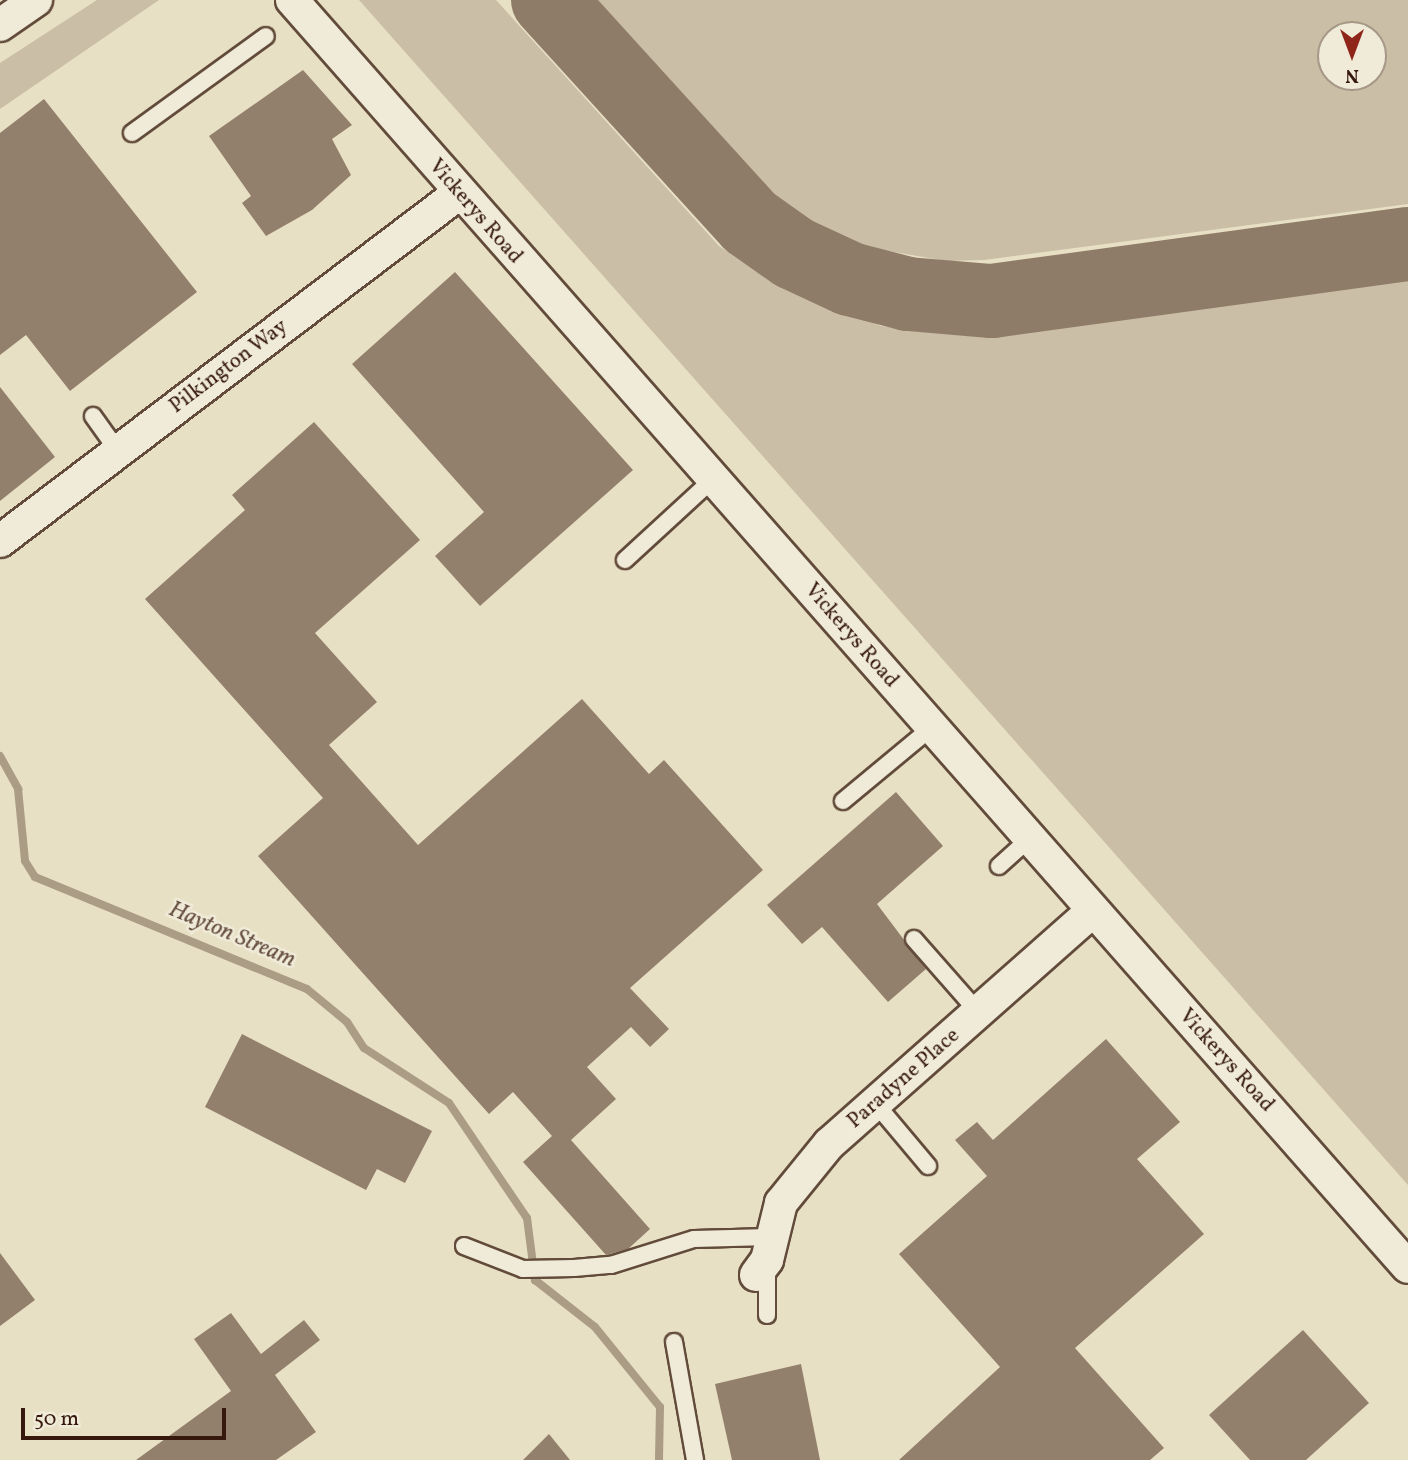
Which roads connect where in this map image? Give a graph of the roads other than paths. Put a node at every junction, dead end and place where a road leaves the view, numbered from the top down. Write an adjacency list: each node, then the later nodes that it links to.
1 (36, 0): 3 (street)
2 (294, 1): 6 (street, Vickerys Road)
3 (0, 24)
4 (266, 36): 5 (lane)
5 (132, 133)
6 (458, 194): 8 (street, Pilkington Way); 9 (street, Vickerys Road)
7 (93, 416): 8 (lane)
8 (118, 451): 10 (street, Pilkington Way)
9 (713, 479): 11 (lane); 12 (street, Vickerys Road)
10 (0, 541)
11 (625, 560)
12 (931, 728): 13 (lane); 14 (street, Vickerys Road)
13 (843, 801)
14 (1029, 839): 15 (lane); 16 (street, Vickerys Road)
15 (999, 866)
16 (1093, 911): 18 (street, Paradyne Place); 23 (street, Vickerys Road)
17 (914, 939): 18 (lane)
18 (979, 1013): 19 (street, Paradyne Place)
19 (876, 1104): 20 (lane); 22 (street, Paradyne Place)
20 (928, 1166)
21 (464, 1246): 22 (lane)
22 (764, 1257): 24 (lane)
23 (1408, 1267)
24 (767, 1315)
25 (674, 1342): 26 (lane)
26 (695, 1460)

